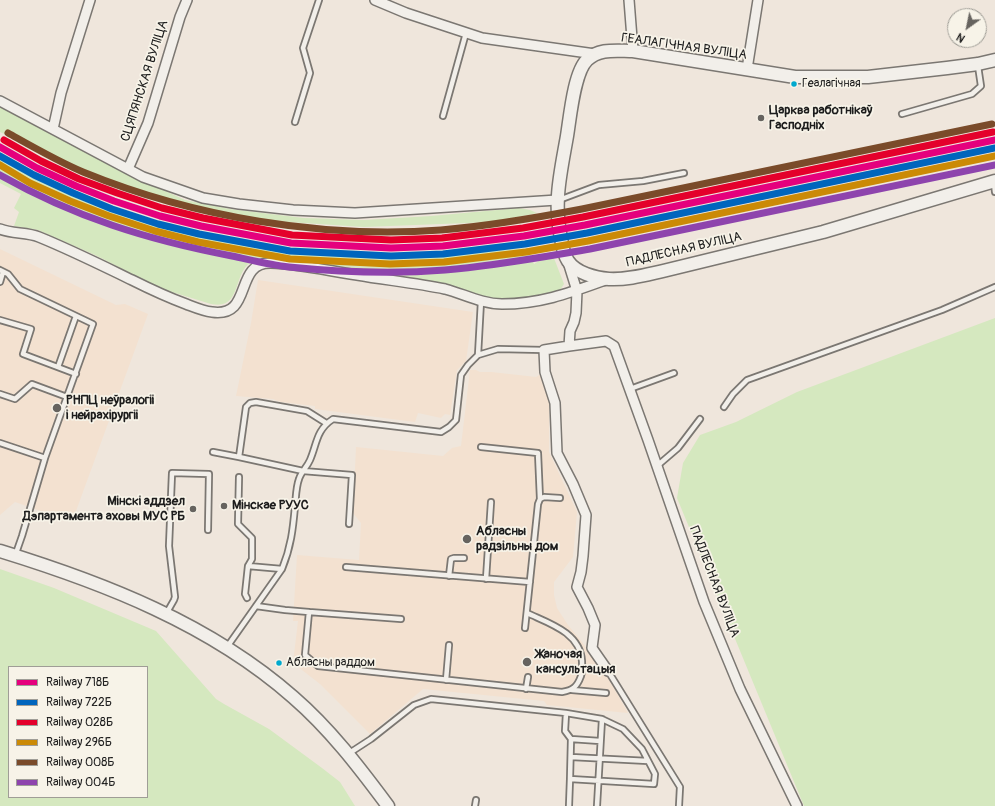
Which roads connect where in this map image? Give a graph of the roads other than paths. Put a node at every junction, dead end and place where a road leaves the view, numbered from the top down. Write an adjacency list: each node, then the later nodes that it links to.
1 (90, 0): 17 (street)
2 (187, 0): 18 (street, СЦЯПЯНСКАЯ ВУЛІЦА)
3 (319, 0): 16 (lane)
4 (375, 0): 7 (street, ГЕАЛАГІЧНАЯ ВУЛІЦА)
5 (629, 0): 8 (street)
6 (758, 0): 12 (street)
7 (466, 33): 9 (street, ГЕАЛАГІЧНАЯ ВУЛІЦА); 15 (lane)
8 (633, 51): 9 (street, ГЕАЛАГІЧНАЯ ВУЛІЦА); 12 (street, ГЕАЛАГІЧНАЯ ВУЛІЦА)
9 (595, 54): 21 (street)
10 (995, 60): 11 (street, ГЕАЛАГІЧНАЯ ВУЛІЦА)
11 (978, 64): 12 (street, ГЕАЛАГІЧНАЯ ВУЛІЦА); 14 (lane)
12 (747, 69)
13 (0, 101): 17 (street)
14 (902, 114)
15 (443, 116)
16 (295, 122)
17 (53, 129): 18 (street)
18 (128, 169): 21 (street)
19 (684, 173): 21 (lane)
20 (994, 185): 25 (street, ПАДЛЕСНАЯ ВУЛІЦА)
21 (557, 200): 23 (street)
22 (0, 229): 29 (street)
23 (568, 262): 25 (street, ПАДЛЕСНАЯ ВУЛІЦА); 28 (street)
24 (2, 271): 26 (lane); 30 (lane)
25 (608, 279): 28 (street)
26 (0, 282)
27 (995, 288): 41 (lane)
28 (577, 291): 29 (street); 32 (street)
29 (481, 301): 34 (lane)
30 (76, 316): 35 (lane); 37 (lane)
31 (0, 320): 35 (lane)
32 (569, 346): 33 (street, ПАДЛЕСНАЯ ВУЛІЦА); 38 (street, ПАДЛЕСНАЯ ВУЛІЦА)
33 (544, 350): 34 (lane); 75 (street)
34 (478, 355): 43 (lane)
35 (58, 367): 37 (lane)
36 (674, 373): 38 (lane)
37 (76, 374): 40 (lane)
38 (630, 389): 49 (street, ПАДЛЕСНАЯ ВУЛІЦА)
39 (0, 394): 40 (lane)
40 (67, 397): 48 (lane)
41 (724, 407)
42 (700, 419): 49 (lane)
43 (326, 423): 47 (lane); 50 (lane)
44 (0, 443): 48 (lane)
45 (481, 447): 53 (lane)
46 (213, 452): 47 (lane)
47 (239, 457): 50 (lane)
48 (45, 458): 58 (lane)
49 (657, 466): 97 (street, ПАДЛЕСНАЯ ВУЛІЦА)
50 (303, 471): 55 (lane); 62 (lane)
51 (240, 477): 60 (lane)
52 (560, 498): 53 (lane)
53 (540, 499): 65 (lane)
54 (491, 502): 64 (lane)
55 (349, 524)
56 (208, 530): 70 (lane)
57 (0, 551): 58 (street)
58 (15, 556): 70 (street)
59 (464, 558): 63 (lane)
60 (248, 566): 62 (lane); 66 (lane)
61 (346, 567): 63 (lane)
62 (282, 568): 67 (lane)
63 (449, 576): 64 (lane)
64 (486, 579): 65 (lane)
65 (530, 582): 69 (lane)
66 (247, 598)
67 (256, 606): 68 (lane); 74 (lane)
68 (309, 612): 71 (lane); 77 (lane)
69 (527, 613): 72 (lane); 79 (lane)
70 (166, 614): 74 (street)
71 (401, 619)
72 (525, 628)
73 (449, 645): 77 (lane)
74 (226, 648): 85 (street)
75 (608, 671): 96 (lane)
76 (528, 677): 78 (lane)
77 (446, 680): 78 (lane)
78 (526, 689): 79 (lane)
79 (572, 690): 80 (lane)
80 (606, 693)
81 (566, 713): 82 (lane); 83 (lane); 85 (lane)
82 (602, 719): 84 (lane); 88 (lane)
83 (571, 739): 84 (lane); 86 (lane)
84 (600, 741): 87 (lane)
85 (348, 754): 92 (street)
86 (571, 757): 87 (lane); 89 (lane)
87 (600, 758): 88 (lane); 90 (lane)
88 (648, 761): 90 (lane)
89 (570, 779): 90 (lane); 94 (lane)
90 (599, 781): 95 (lane)
91 (476, 800): 93 (lane)
92 (388, 806)
93 (475, 806)
94 (569, 806)
95 (597, 806)
96 (679, 806)
97 (797, 806)

